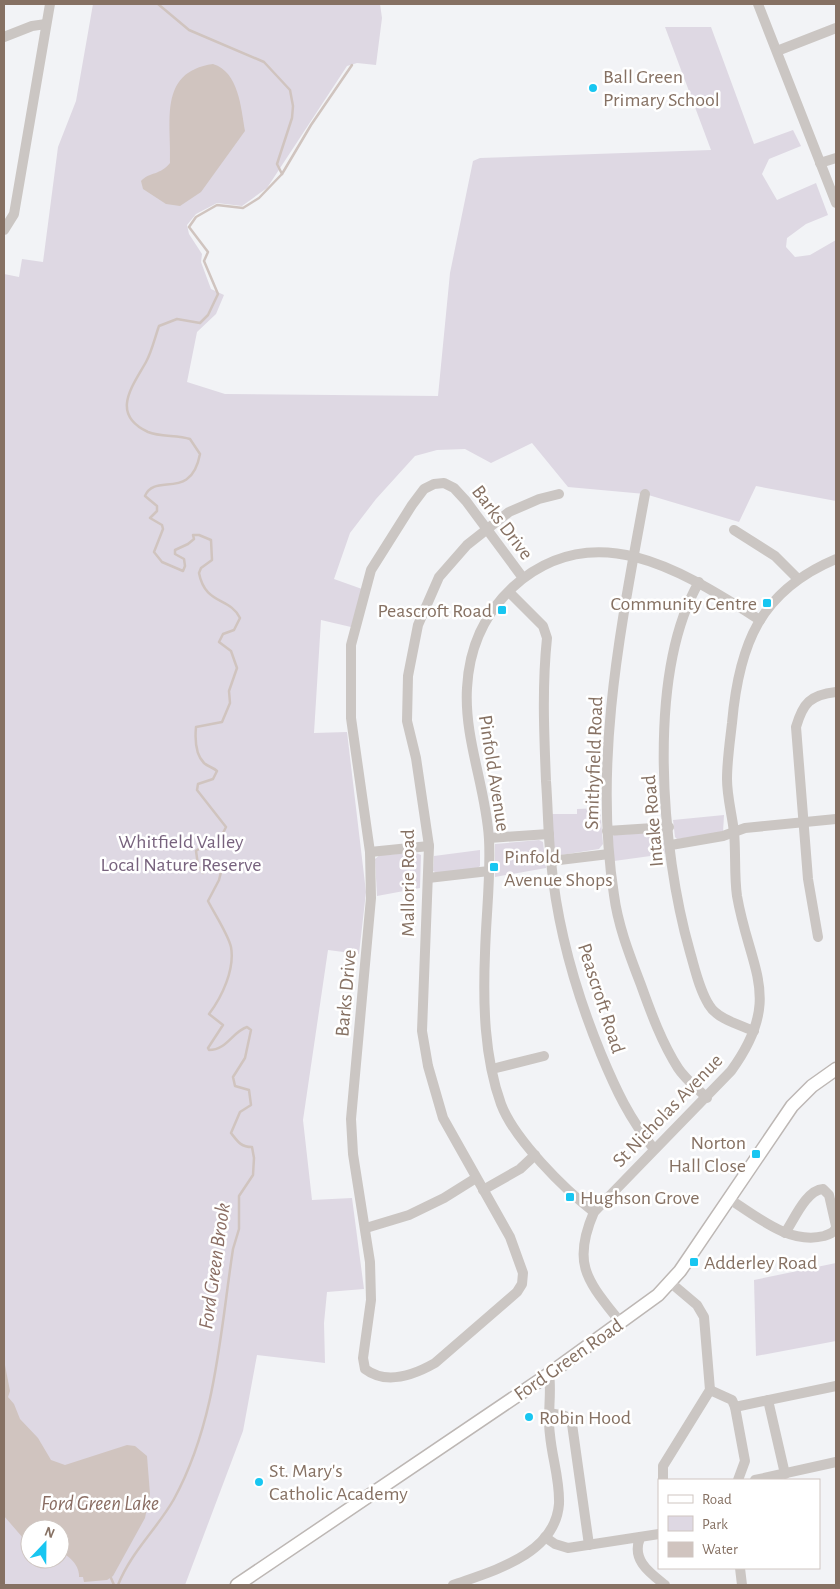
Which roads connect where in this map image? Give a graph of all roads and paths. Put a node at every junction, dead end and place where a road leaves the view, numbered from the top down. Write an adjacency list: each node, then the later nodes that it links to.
1 (50, 4): 3 (street)
2 (758, 4): 6 (street)
3 (46, 24): 5 (street); 10 (street)
4 (836, 28): 6 (street)
5 (4, 37)
6 (777, 51): 8 (street)
7 (836, 158): 8 (street)
8 (820, 163): 9 (street)
9 (836, 204)
10 (4, 230)
11 (559, 494): 13 (street, Mallorie Road)
12 (645, 494): 15 (street, Smithyfield Road)
13 (487, 529): 17 (street, Barks Drive); 31 (street, Mallorie Road); 32 (street, Barks Drive)
14 (734, 530): 18 (street)
15 (633, 556): 17 (street, Pinfold Avenue); 19 (street, Pinfold Avenue); 26 (street, Smithyfield Road)
16 (836, 559): 18 (street, St Nicholas Avenue)
17 (523, 578): 20 (street, Pinfold Avenue)
18 (797, 578): 21 (street, St Nicholas Avenue)
19 (699, 582): 21 (street, Pinfold Avenue); 25 (street, Intake Road)
20 (508, 592): 28 (street, Peascroft Road); 29 (street, Pinfold Avenue)
21 (760, 620): 27 (street, St Nicholas Avenue)
22 (836, 692): 24 (street)
23 (836, 819): 24 (street)
24 (802, 823): 27 (street); 37 (street)
25 (668, 827): 26 (street); 30 (street, Intake Road)
26 (608, 831): 33 (street, Smithyfield Road)
27 (734, 832): 30 (street); 38 (street, St Nicholas Avenue)
28 (549, 834): 29 (street); 34 (street, Peascroft Road)
29 (489, 838): 35 (street, Pinfold Avenue)
30 (671, 845): 38 (street, Intake Road)
31 (429, 846): 32 (street); 36 (street, Mallorie Road)
32 (370, 852): 50 (street, Barks Drive)
33 (609, 854): 34 (street); 42 (street, Smithyfield Road)
34 (551, 861): 43 (street, Peascroft Road)
35 (489, 871): 36 (street); 40 (street, Pinfold Avenue)
36 (428, 878): 45 (street, Mallorie Road)
37 (818, 937)
38 (754, 1031): 42 (street, St Nicholas Avenue)
39 (544, 1056): 40 (street)
40 (492, 1069): 44 (street, Pinfold Avenue)
41 (836, 1069): 47 (main road, Ford Green Road)
42 (707, 1098): 43 (street, St Nicholas Avenue)
43 (654, 1149): 48 (street, St Nicholas Avenue)
44 (535, 1155): 46 (street); 48 (street, Pinfold Avenue)
45 (476, 1178): 46 (street, Mallorie Road); 50 (street)
46 (484, 1190): 50 (street, Barks Drive)
47 (729, 1199): 51 (street); 52 (main road, Ford Green Road)
48 (594, 1212): 53 (street, St Nicholas Avenue)
49 (836, 1227): 51 (street); 51 (street)
50 (366, 1228)
51 (785, 1233)
52 (671, 1283): 53 (main road, Ford Green Road); 56 (street)
53 (620, 1322): 54 (main road, Ford Green Road)
54 (548, 1374): 59 (street); 70 (main road, Ford Green Road)
55 (834, 1386): 57 (street)
56 (710, 1390): 58 (street); 62 (street)
57 (768, 1400): 58 (street); 61 (street)
58 (735, 1407): 63 (street)
59 (549, 1413): 66 (street); 68 (street)
60 (836, 1462): 61 (street)
61 (786, 1474): 64 (street)
62 (663, 1479)
63 (741, 1479)
64 (760, 1479)
65 (658, 1534): 67 (street)
66 (545, 1537): 68 (street); 71 (street)
67 (640, 1538): 68 (street); 72 (street)
68 (589, 1545)
69 (740, 1569): 73 (street)
70 (244, 1583)
71 (452, 1585)
72 (665, 1585)
73 (742, 1585)

